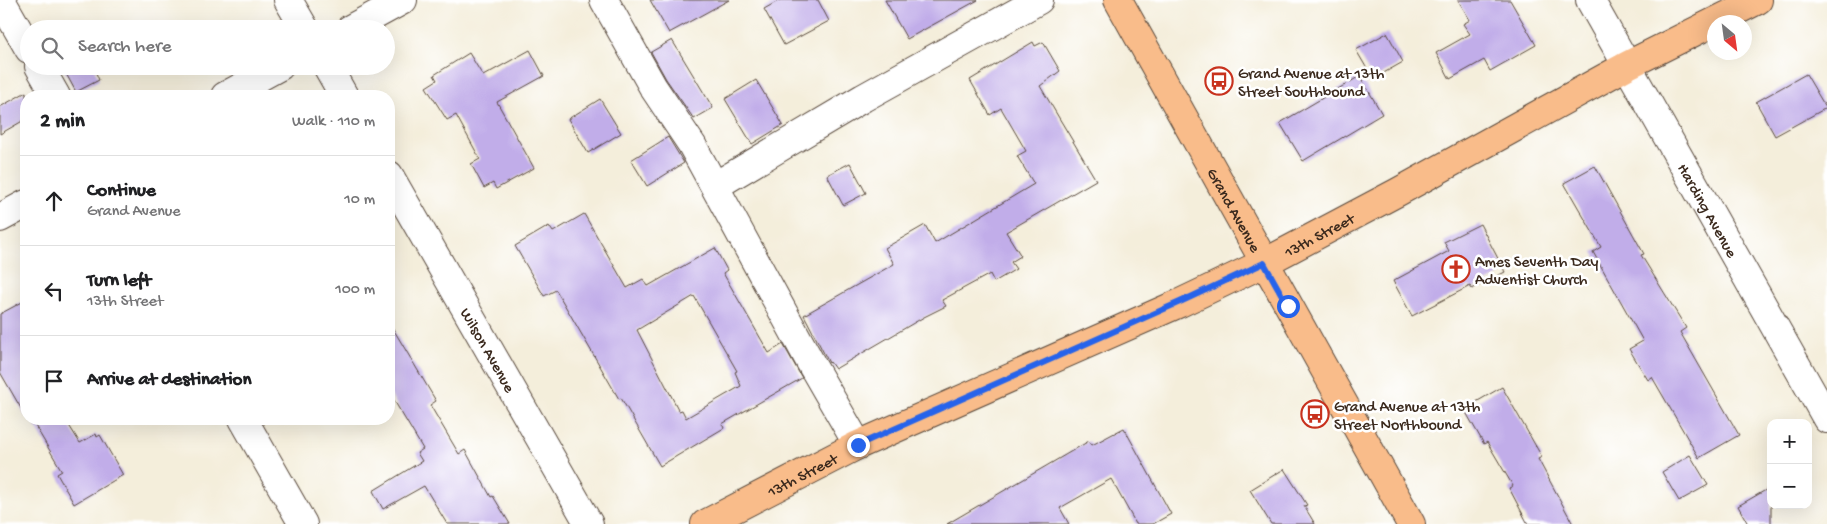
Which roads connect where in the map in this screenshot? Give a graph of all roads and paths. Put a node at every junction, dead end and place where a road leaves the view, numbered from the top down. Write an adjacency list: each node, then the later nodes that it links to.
1 (0, 0): 11 (street)
2 (288, 0): 9 (street)
3 (403, 0): 10 (street)
4 (604, 0): 20 (street)
5 (1039, 0): 20 (street)
6 (1118, 0): 23 (main road, Grand Avenue)
7 (1590, 0): 12 (street, Harding Avenue)
8 (1758, 0): 12 (main road, 13th Street)
9 (300, 20)
10 (366, 20)
11 (20, 34)
12 (1628, 65): 23 (main road, 13th Street); 24 (street, Harding Avenue)
13 (44, 75): 16 (street)
14 (263, 75): 17 (street)
15 (331, 75): 18 (street)
16 (53, 90)
17 (235, 90)
18 (340, 90)
19 (395, 185): 28 (street, Wilson Avenue)
20 (714, 186): 26 (street)
21 (20, 207): 22 (street)
22 (0, 218)
23 (1264, 263): 26 (main road, 13th Street); 30 (main road, Grand Avenue)
24 (1827, 419)
25 (246, 425): 27 (street)
26 (858, 445): 29 (main road, 13th Street)
27 (303, 524)
28 (589, 524)
29 (705, 524)
30 (1412, 524)

